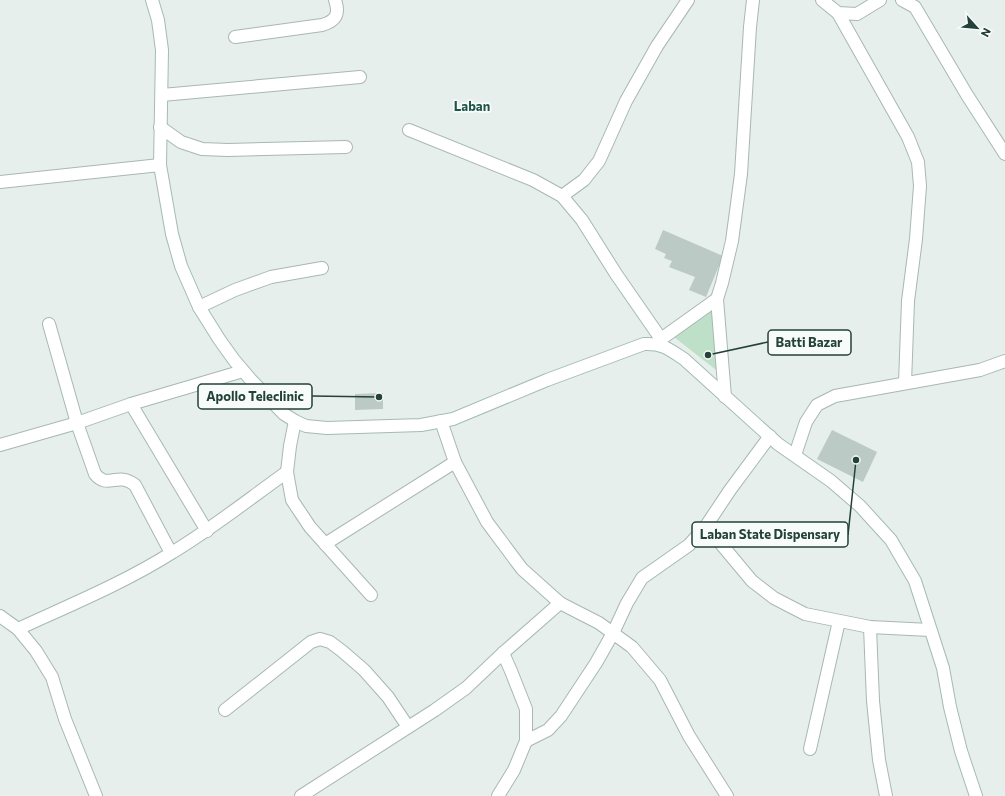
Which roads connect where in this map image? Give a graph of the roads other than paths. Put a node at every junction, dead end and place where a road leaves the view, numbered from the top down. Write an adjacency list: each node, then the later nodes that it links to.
1 (152, 0): 11 (street)
2 (335, 0): 9 (street)
3 (688, 0): 18 (street)
4 (753, 0): 20 (street)
5 (822, 0): 8 (street)
6 (880, 0): 8 (street)
7 (902, 0): 15 (street)
8 (838, 13): 26 (street)
9 (235, 37)
10 (360, 77): 11 (street)
11 (162, 95): 12 (street)
12 (160, 127): 14 (street); 16 (street)
13 (409, 130): 18 (street)
14 (346, 147)
15 (1005, 154)
16 (160, 165): 17 (street); 21 (street)
17 (0, 182)
18 (562, 196): 23 (street)
19 (322, 268): 21 (street)
20 (717, 299): 23 (street); 27 (street)
21 (199, 307): 25 (street)
22 (49, 324): 31 (street)
23 (659, 342): 27 (street); 30 (street)
24 (1005, 361): 26 (street)
25 (243, 371): 28 (street); 29 (street)
26 (905, 383): 34 (street)
27 (725, 396): 32 (street)
28 (131, 404): 31 (street); 38 (street)
29 (295, 421): 30 (street); 36 (street)
30 (441, 421): 35 (street)
31 (77, 423): 33 (street); 40 (street)
32 (770, 436): 34 (street); 37 (street)
33 (0, 445)
34 (795, 455): 47 (street)
35 (454, 462): 39 (street); 42 (street)
36 (287, 472): 38 (street); 39 (street)
37 (706, 526): 44 (street); 48 (street)
38 (207, 531): 40 (street)
39 (325, 544): 41 (street)
40 (171, 553): 46 (street)
41 (371, 595)
42 (560, 603): 48 (street); 49 (street)
43 (0, 616): 46 (street)
44 (839, 621): 45 (street); 53 (street)
45 (870, 627): 47 (street); 58 (street)
46 (18, 629): 54 (street)
47 (930, 630): 59 (street)
48 (613, 634): 52 (street); 57 (street)
49 (503, 653): 51 (street); 52 (street)
50 (225, 710): 51 (street)
51 (408, 727): 55 (street)
52 (526, 740): 56 (street)
53 (810, 749)
54 (96, 796)
55 (301, 796)
56 (498, 796)
57 (728, 796)
58 (886, 796)
59 (976, 796)

